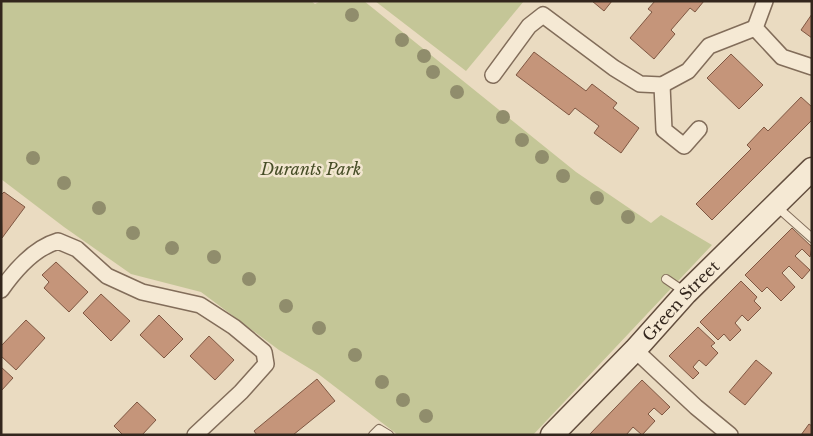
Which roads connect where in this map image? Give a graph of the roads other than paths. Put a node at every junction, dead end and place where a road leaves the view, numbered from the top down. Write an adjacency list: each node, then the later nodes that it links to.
1 (765, 1): 2 (street)
2 (755, 28): 3 (street); 5 (street)
3 (812, 67)
4 (493, 76): 5 (street)
5 (662, 85): 6 (street)
6 (699, 129)
7 (812, 169): 8 (street, Green Street)
8 (776, 205): 9 (lane); 12 (street, Green Street)
9 (812, 238)
10 (666, 279): 12 (lane)
11 (1, 290): 15 (street)
12 (686, 293): 13 (street, Green Street)
13 (635, 350): 14 (street); 18 (street, Green Street)
14 (727, 434)
15 (194, 435)
16 (373, 435): 17 (lane)
17 (389, 435)
18 (552, 435)

